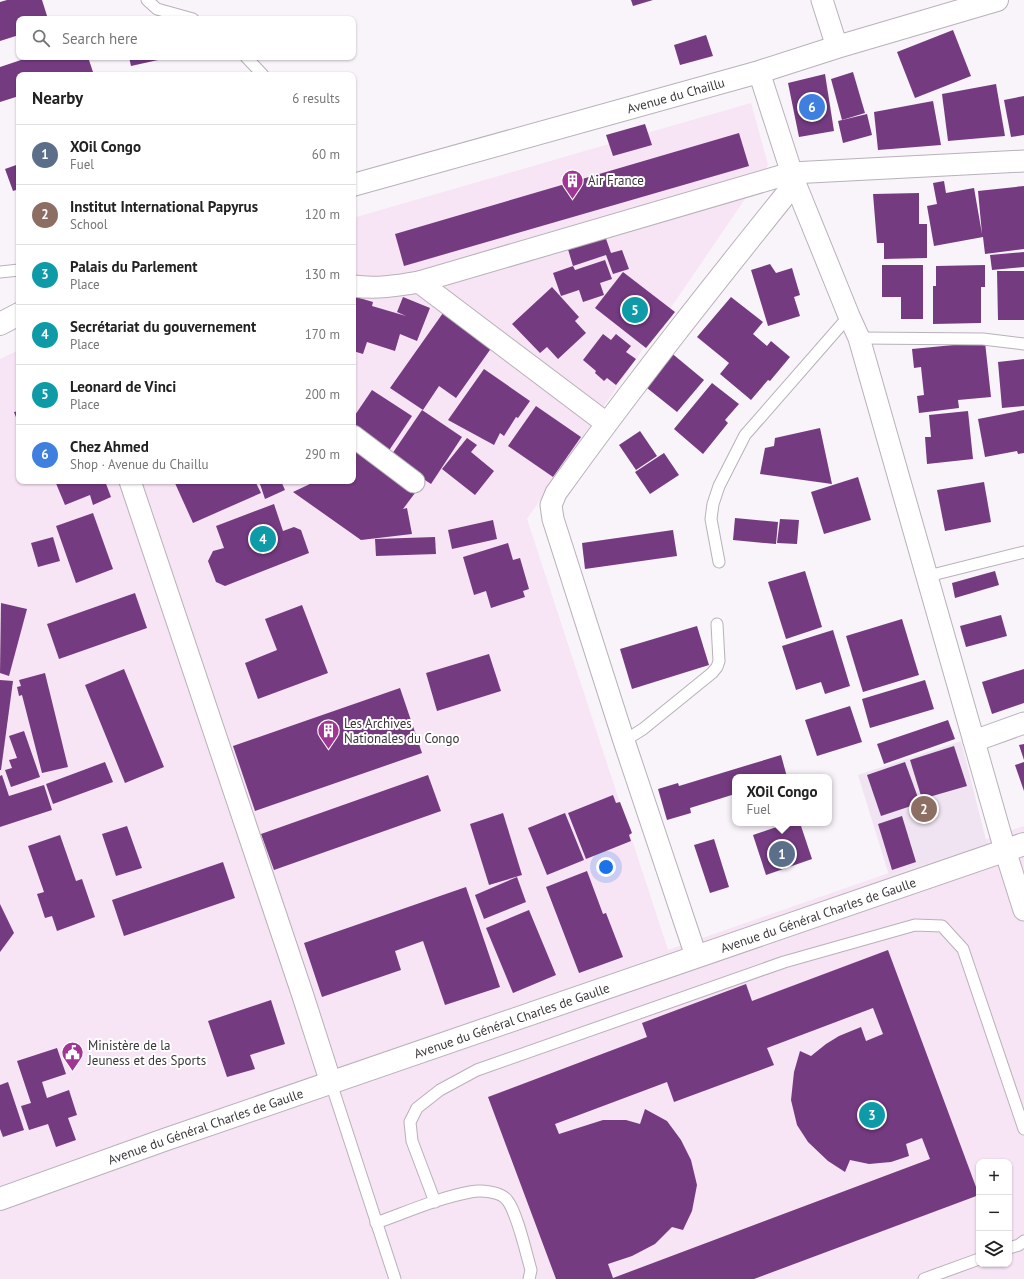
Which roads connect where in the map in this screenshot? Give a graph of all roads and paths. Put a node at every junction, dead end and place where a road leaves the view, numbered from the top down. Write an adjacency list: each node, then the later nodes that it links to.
1 (147, 0): 4 (lane)
2 (822, 0): 5 (street)
3 (997, 0): 5 (street, Avenue du Chaillu)
4 (182, 16)
5 (836, 47): 8 (street, Avenue du Chaillu)
6 (249, 60): 7 (lane)
7 (260, 72)
8 (759, 72): 10 (street); 11 (street, Avenue du Chaillu)
9 (1024, 161): 10 (street)
10 (793, 178): 14 (street); 17 (street); 21 (street)
11 (356, 184)
12 (16, 270): 13 (lane)
13 (0, 272)
14 (419, 282): 15 (street); 21 (street)
15 (356, 286)
16 (16, 316): 18 (street)
17 (849, 316): 19 (street); 26 (lane)
18 (0, 324)
19 (859, 338): 20 (lane); 27 (street)
20 (1024, 344)
21 (606, 423): 30 (street)
22 (356, 438): 23 (street)
23 (414, 482)
24 (131, 484): 35 (street)
25 (1024, 552): 27 (lane)
26 (719, 562)
27 (928, 576): 31 (street)
28 (717, 624): 30 (lane)
29 (1024, 723): 31 (street)
30 (624, 740): 34 (street)
31 (974, 741): 32 (street)
32 (1015, 847): 33 (street); 34 (street, Avenue du Général Charles de Gaulle)
33 (1024, 910)
34 (696, 956): 35 (street, Avenue du Général Charles de Gaulle)
35 (331, 1083): 37 (street, Avenue du Général Charles de Gaulle); 39 (lane)
36 (1024, 1129): 38 (lane)
37 (0, 1199)
38 (435, 1202): 39 (lane); 44 (lane)
39 (376, 1223): 43 (lane)
40 (1024, 1241): 41 (lane)
41 (1012, 1247)
42 (976, 1260): 45 (lane)
43 (395, 1279)
44 (529, 1279)
45 (924, 1279)

